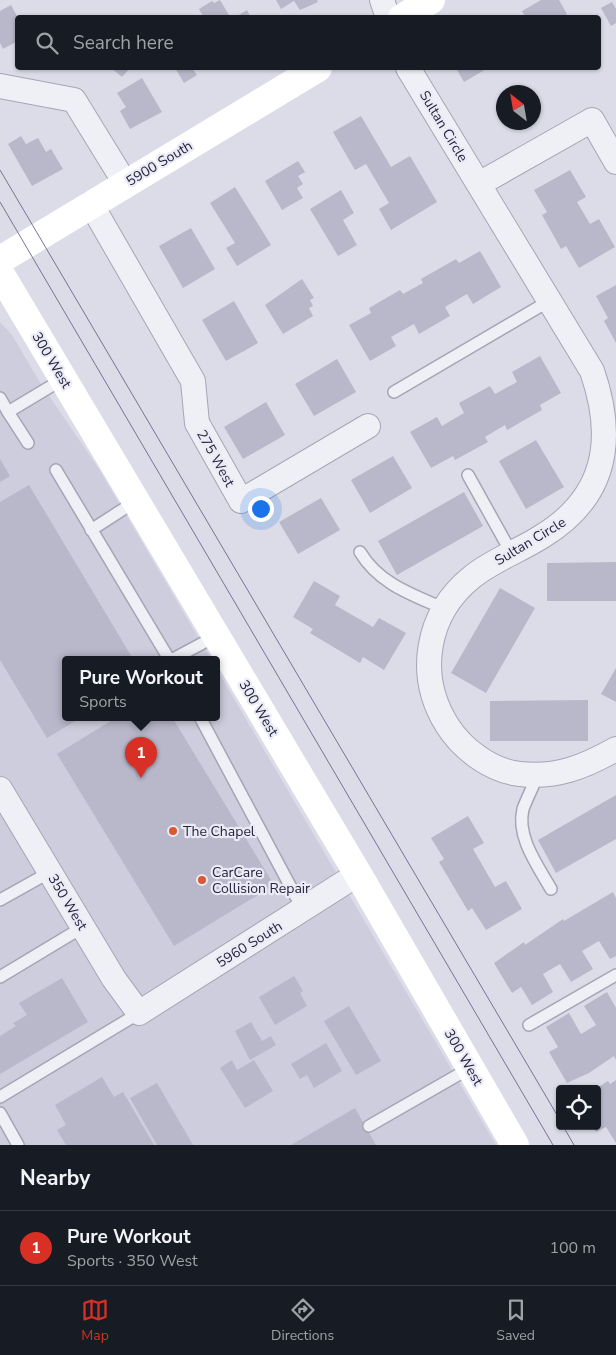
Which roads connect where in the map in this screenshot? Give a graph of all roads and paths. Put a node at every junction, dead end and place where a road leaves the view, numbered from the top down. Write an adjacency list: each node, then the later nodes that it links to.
1 (382, 0): 3 (street)
2 (431, 0): 4 (street)
3 (387, 15)
4 (407, 15)
5 (315, 70): 9 (street, 5900 South)
6 (409, 70): 10 (street, Sultan Circle)
7 (0, 86): 9 (street)
8 (616, 162): 10 (street)
9 (125, 184): 11 (street, 5900 South)
10 (479, 184): 14 (street, Sultan Circle)
11 (91, 204): 12 (street, 5900 South); 19 (street, 275 West)
12 (0, 260)
13 (0, 273): 15 (street, 300 West)
14 (549, 301): 16 (lane); 26 (street, Sultan Circle)
15 (63, 379): 18 (lane); 23 (street, 300 West)
16 (394, 392)
17 (0, 398): 18 (lane)
18 (8, 412): 20 (lane)
19 (368, 426)
20 (28, 443)
21 (56, 470): 24 (lane)
22 (468, 475): 26 (lane)
23 (136, 501): 24 (lane); 28 (street, 300 West)
24 (91, 530): 29 (lane)
25 (360, 552): 27 (lane)
26 (512, 554): 27 (street, Sultan Circle)
27 (445, 609): 33 (street, Sultan Circle)
28 (216, 636): 30 (lane); 36 (street, 300 West)
29 (167, 656)
30 (179, 656)
31 (202, 721): 39 (lane)
32 (615, 753): 33 (street, Sultan Circle)
33 (537, 776): 37 (lane)
34 (0, 788): 35 (street, 350 West)
35 (50, 872): 38 (lane); 40 (street, 350 West)
36 (358, 874): 39 (street, 5960 South); 45 (street, 300 West)
37 (551, 888)
38 (0, 900)
39 (303, 910): 43 (street, 5960 South)
40 (83, 928): 42 (lane); 43 (street, 350 West)
41 (616, 975): 44 (lane)
42 (0, 977)
43 (139, 1013): 46 (lane)
44 (529, 1025)
45 (470, 1068): 48 (lane); 50 (street, 300 West)
46 (0, 1097)
47 (0, 1113): 49 (lane)
48 (369, 1126)
49 (18, 1145)
50 (515, 1145)

